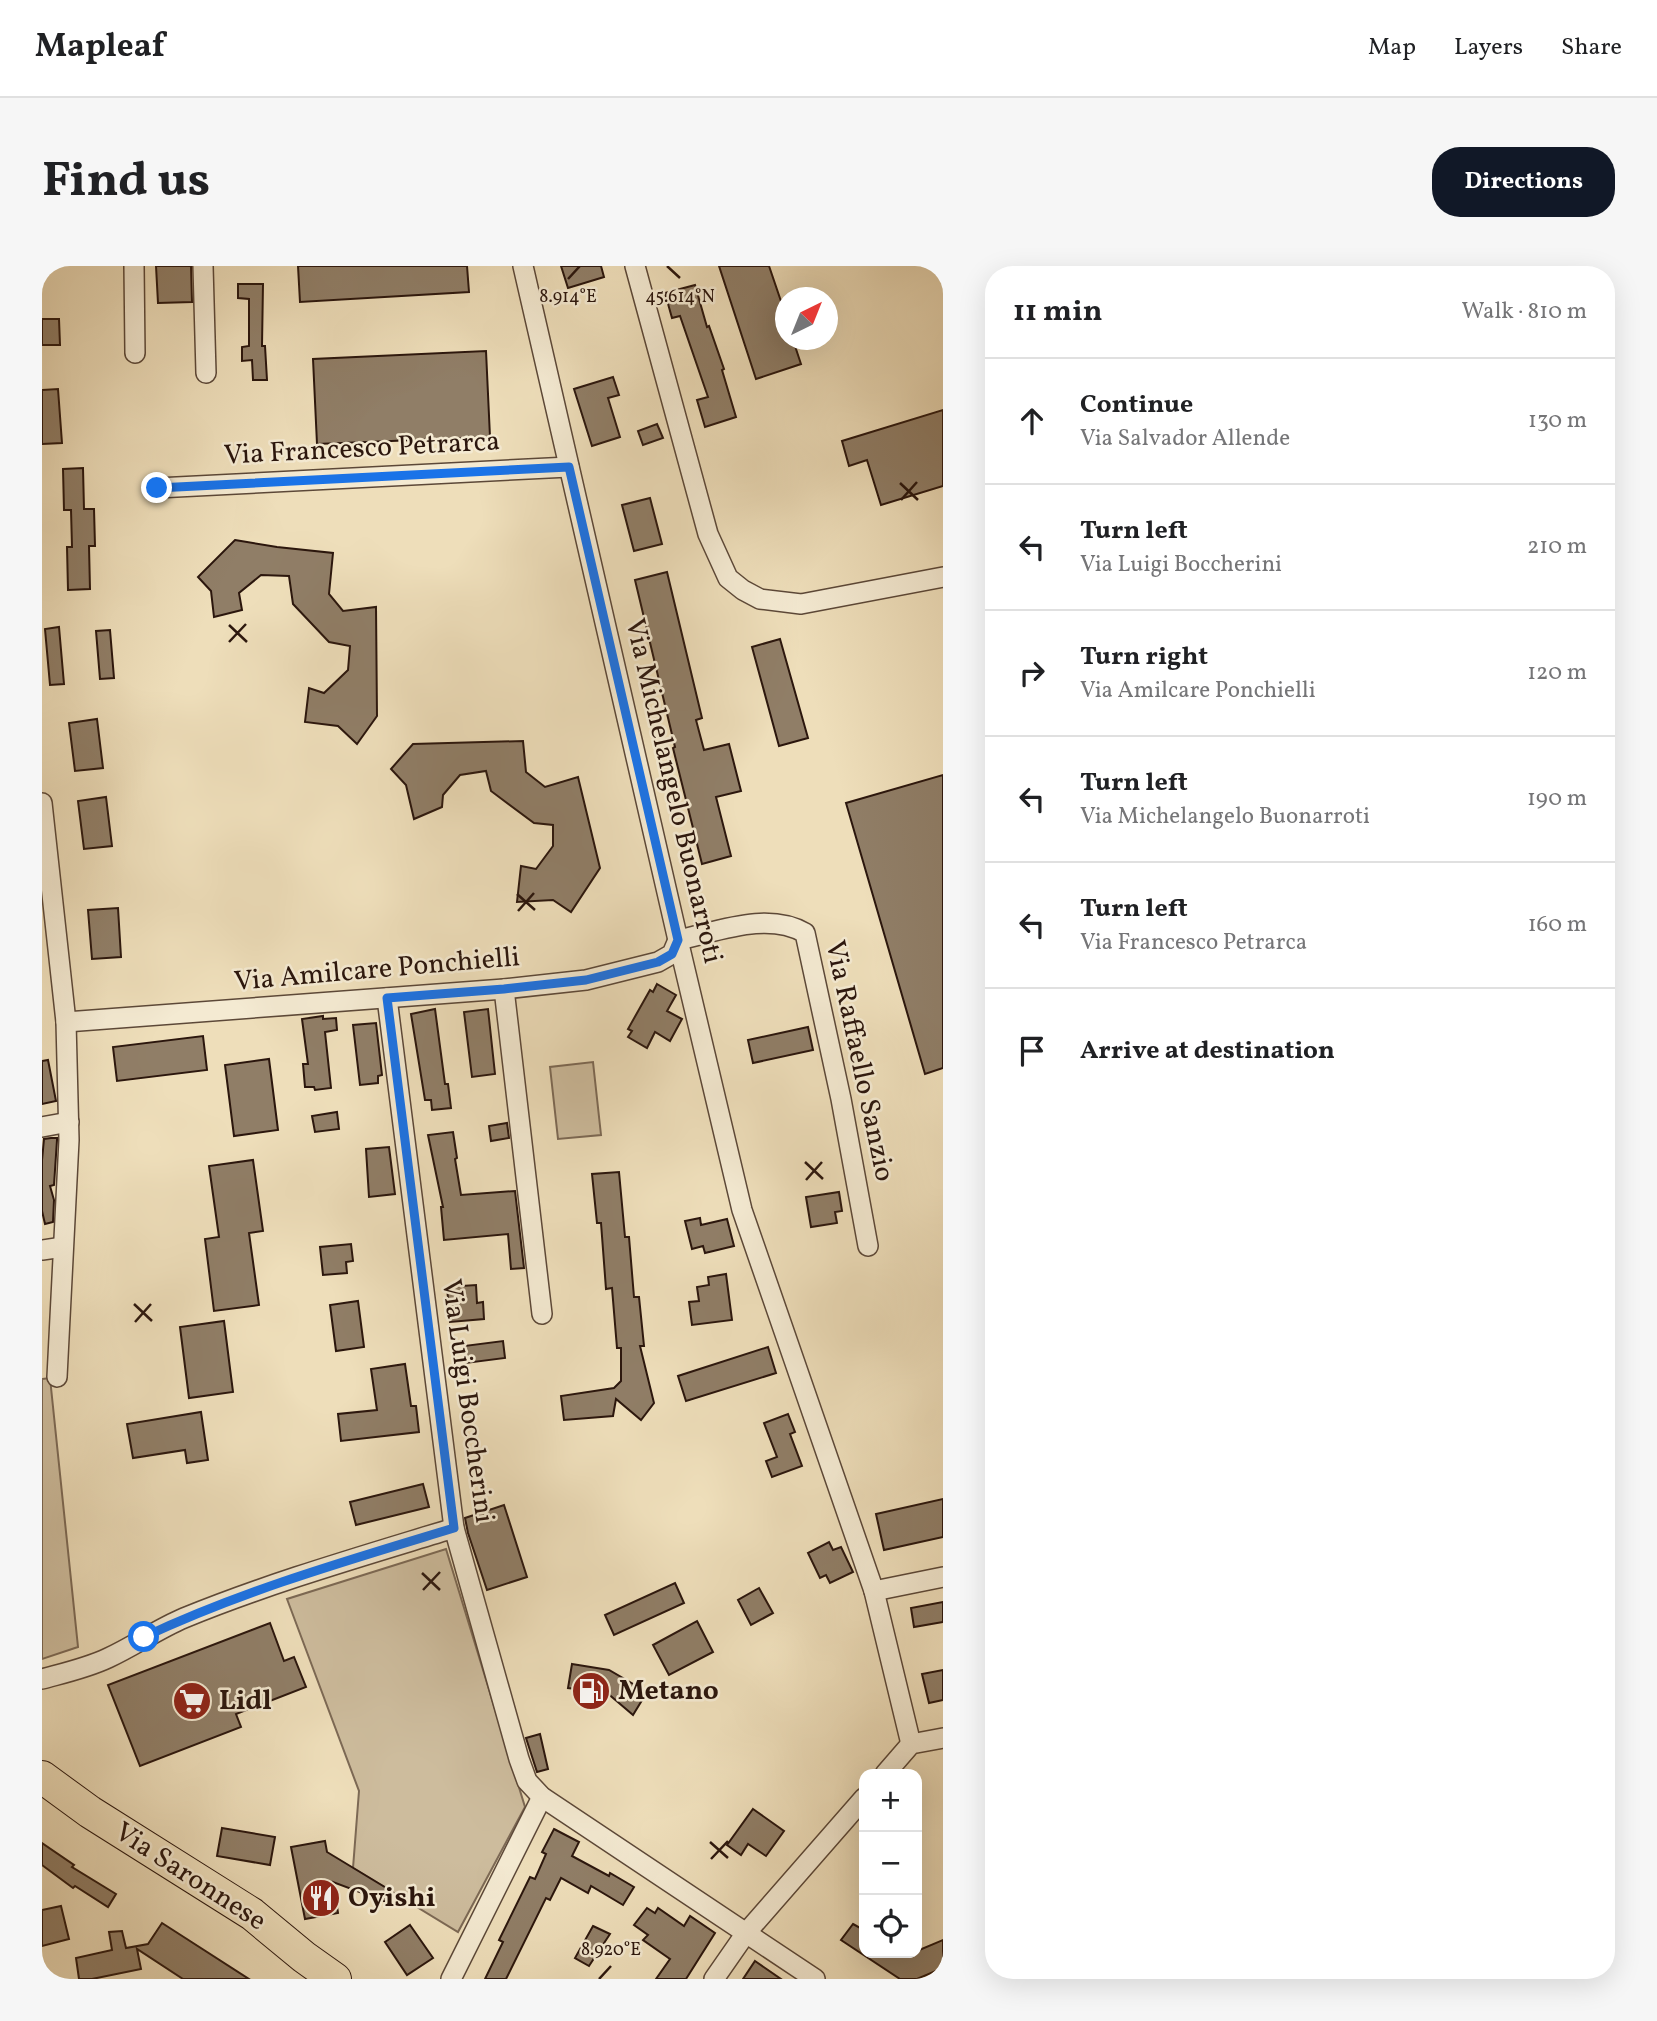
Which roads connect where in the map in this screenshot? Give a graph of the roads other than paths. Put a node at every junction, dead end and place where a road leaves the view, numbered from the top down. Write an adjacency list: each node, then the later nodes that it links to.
1 (134, 266): 5 (street)
2 (203, 266): 6 (street)
3 (523, 266): 7 (street, Via Michelangelo Buonarroti)
4 (635, 266): 9 (street)
5 (135, 353)
6 (206, 373)
7 (569, 467): 8 (street, Via Francesco Petrarca); 12 (street, Via Michelangelo Buonarroti)
8 (157, 488)
9 (943, 576)
10 (42, 803): 11 (street)
11 (45, 855): 15 (street)
12 (678, 940): 13 (street, Via Amilcare Ponchielli); 18 (street, Via Raffaello Sanzio); 25 (street, Via Michelangelo Buonarroti)
13 (504, 989): 14 (street, Via Amilcare Ponchielli); 21 (street)
14 (387, 998): 15 (street, Via Amilcare Ponchielli); 23 (street, Via Luigi Boccherini)
15 (66, 1022): 16 (street)
16 (69, 1122): 17 (street); 19 (street)
17 (42, 1126)
18 (868, 1246)
19 (63, 1247): 20 (street); 22 (street)
20 (42, 1250)
21 (542, 1314)
22 (57, 1377)
23 (454, 1528): 26 (street); 31 (street, Via Luigi Boccherini)
24 (943, 1577): 25 (street)
25 (874, 1591): 28 (street, Via Michelangelo Buonarroti)
26 (42, 1679)
27 (943, 1738): 28 (street)
28 (911, 1744): 29 (street)
29 (889, 1769)
30 (42, 1777): 36 (main road, Via Saronnese)
31 (542, 1797): 34 (street); 37 (street)
32 (42, 1799): 35 (main road, Via Saronnese)
33 (859, 1804): 34 (street)
34 (746, 1933): 38 (street); 39 (street)
35 (313, 1979)
36 (335, 1979)
37 (451, 1979)
38 (714, 1979)
39 (816, 1979)

